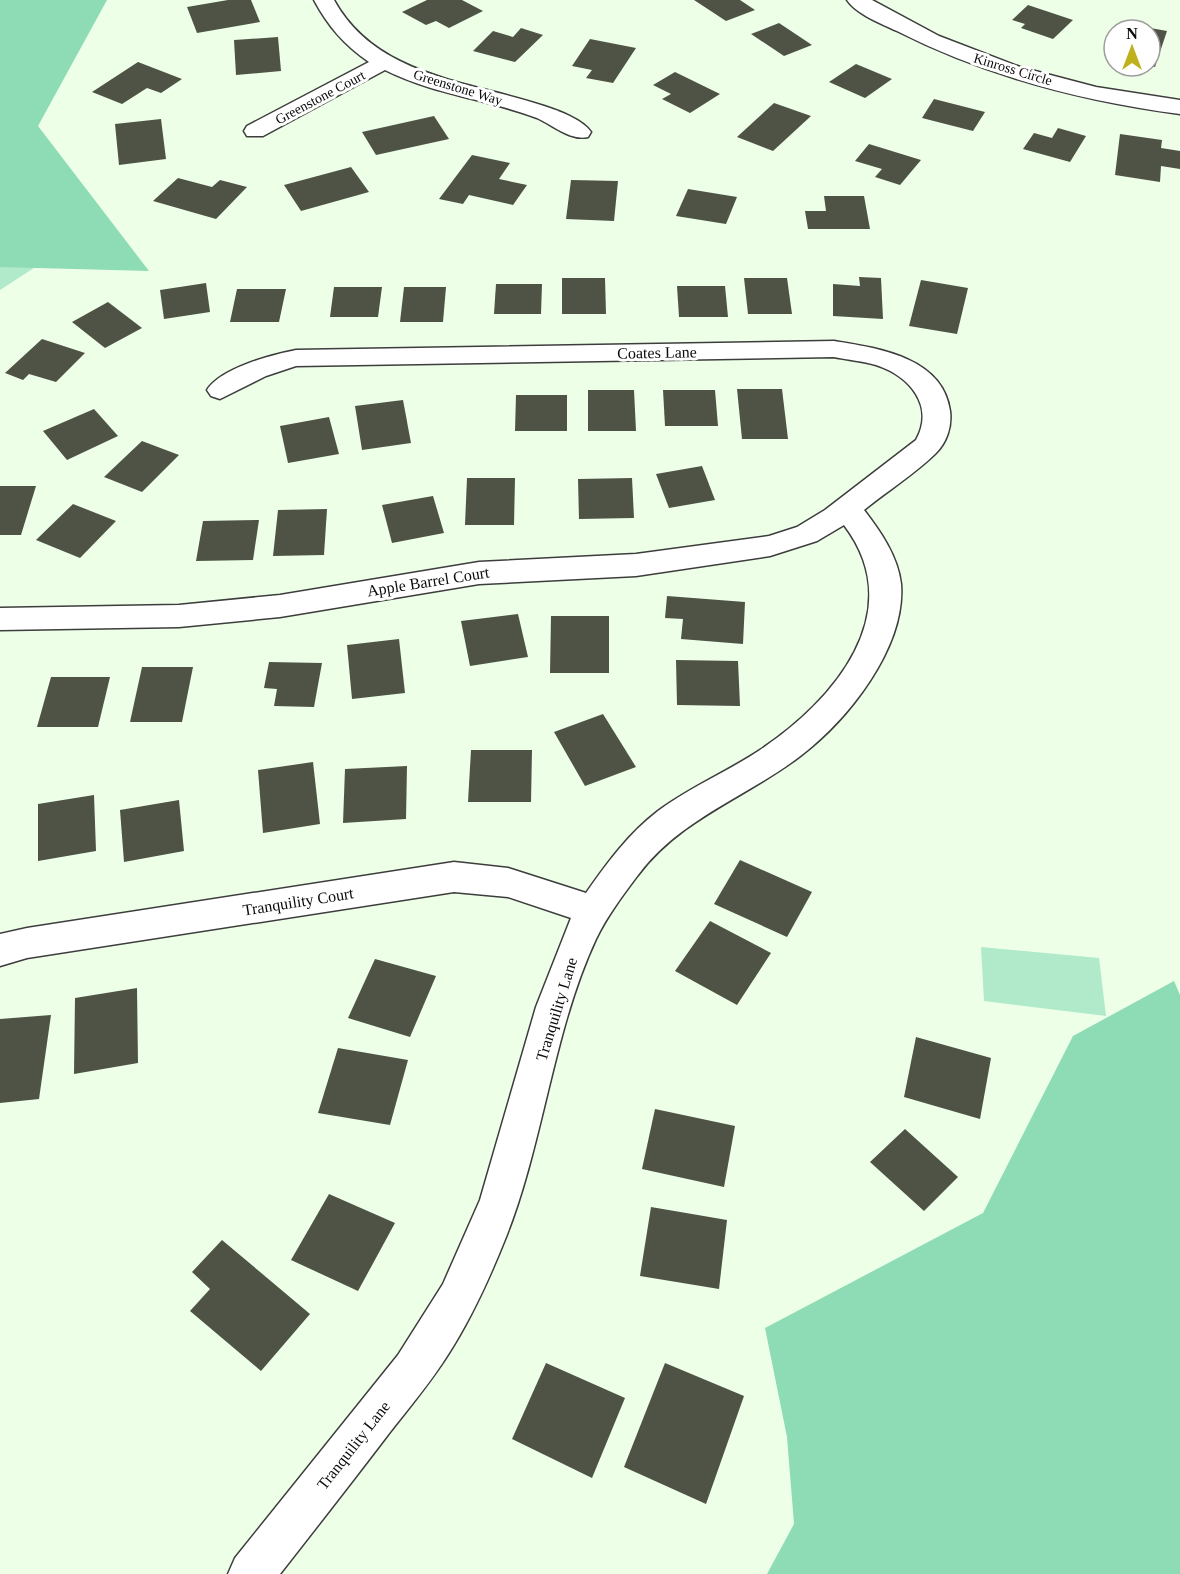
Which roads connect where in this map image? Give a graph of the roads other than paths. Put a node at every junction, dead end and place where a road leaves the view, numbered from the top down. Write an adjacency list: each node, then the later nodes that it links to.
1 (324, 0): 3 (street, Greenstone Way)
2 (857, 0): 4 (street, Kinross Circle)
3 (386, 62): 5 (street, Greenstone Court); 6 (street, Greenstone Way)
4 (1180, 106)
5 (255, 132)
6 (580, 132)
7 (220, 390): 8 (street, Coates Lane)
8 (846, 507): 9 (street, Apple Barrel Court); 10 (street, Tranquility Lane)
9 (0, 620)
10 (594, 910): 11 (street, Tranquility Court); 12 (street, Tranquility Lane)
11 (0, 950)
12 (251, 1574)

